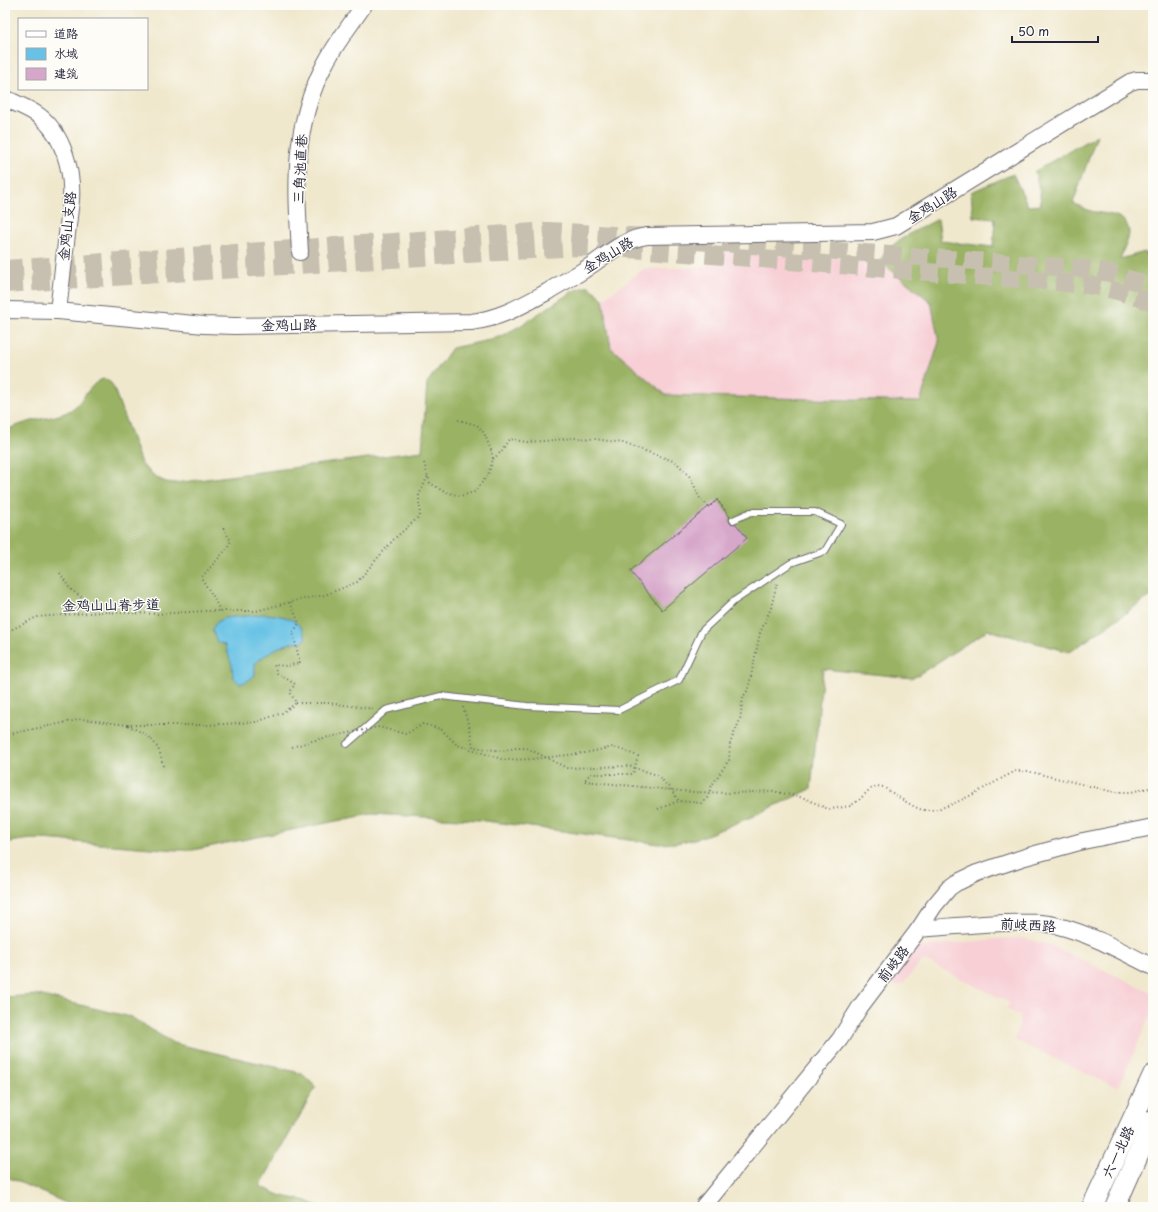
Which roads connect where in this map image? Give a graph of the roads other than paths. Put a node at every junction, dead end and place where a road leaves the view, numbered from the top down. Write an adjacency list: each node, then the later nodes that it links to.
1 (364, 5): 4 (street, 三角池直巷)
2 (1153, 80): 7 (street, 金鸡山路)
3 (5, 98): 7 (street, 金鸡山支路)
4 (300, 252)
5 (5, 301): 7 (street)
6 (5, 310): 7 (street)
7 (58, 311)
8 (732, 520): 9 (lane)
9 (347, 744)
10 (1153, 827): 11 (street, 前岐路)
11 (919, 929): 12 (street, 前岐西路); 15 (street, 前岐路)
12 (1153, 967)
13 (1153, 1075): 16 (main road, 六一北路)
14 (1153, 1121): 17 (main road, 六一北路)
15 (703, 1207)
16 (1092, 1207)
17 (1115, 1207)

